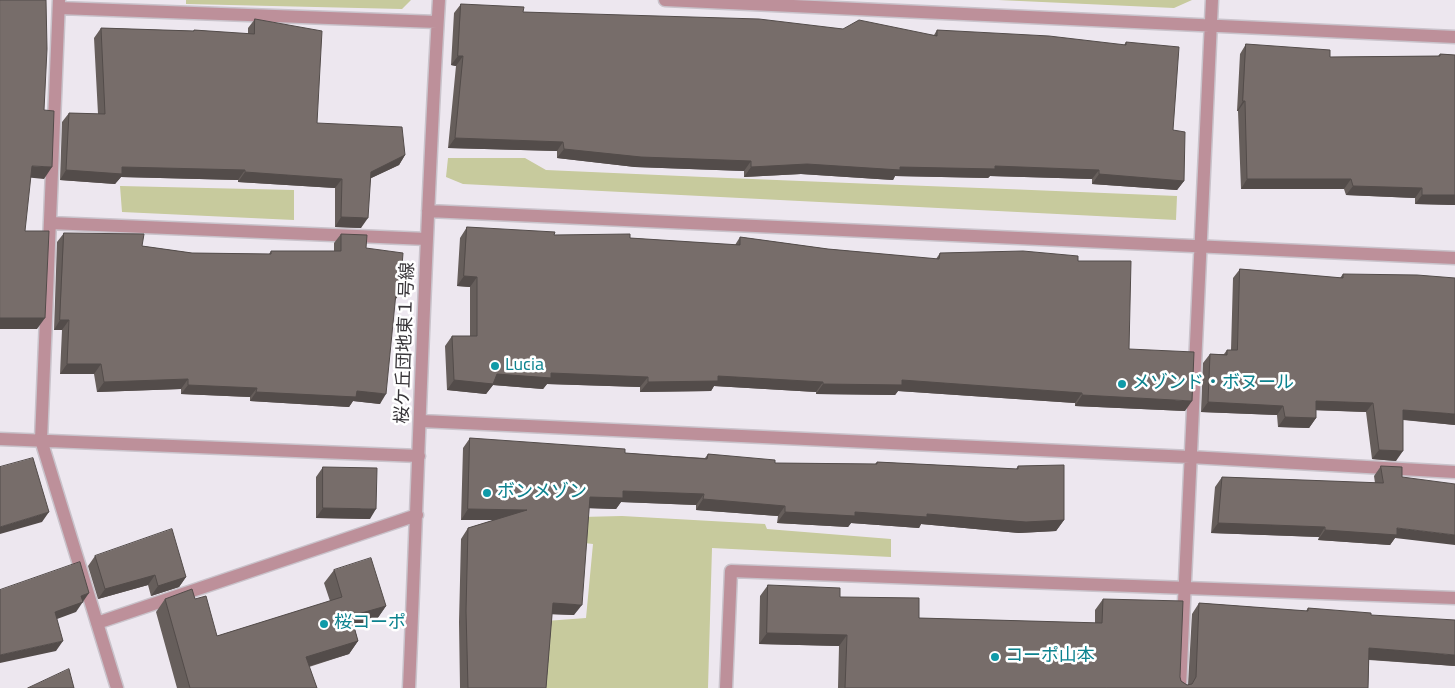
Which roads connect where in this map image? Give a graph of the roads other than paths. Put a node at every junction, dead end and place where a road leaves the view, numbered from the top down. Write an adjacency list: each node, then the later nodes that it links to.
1 (439, 0): 5 (street, 桜ケ丘団地東１号線)
2 (665, 0): 6 (street)
3 (1212, 0): 6 (street)
4 (59, 4): 5 (street); 9 (street)
5 (437, 22): 8 (street, 桜ケ丘団地東１号線)
6 (1211, 25): 7 (street); 11 (street)
7 (1455, 38)
8 (428, 211): 10 (street, 桜ケ丘団地東１号線); 11 (street)
9 (50, 223): 10 (street); 15 (street)
10 (427, 239): 13 (street, 桜ケ丘団地東１号線)
11 (1200, 246): 12 (street); 17 (street)
12 (1455, 258)
13 (421, 421): 16 (street, 桜ケ丘団地東１号線); 17 (street)
14 (0, 439): 15 (street)
15 (41, 440): 16 (street); 22 (street)
16 (419, 456): 19 (street, 桜ケ丘団地東１号線)
17 (1190, 457): 18 (street); 20 (street)
18 (1455, 472)
19 (417, 515): 22 (street); 24 (street, 桜ケ丘団地東１号線)
20 (1184, 588): 21 (street); 25 (street); 26 (street)
21 (1455, 598)
22 (97, 623): 23 (street)
23 (117, 688)
24 (409, 688)
25 (726, 688)
26 (1180, 688)

